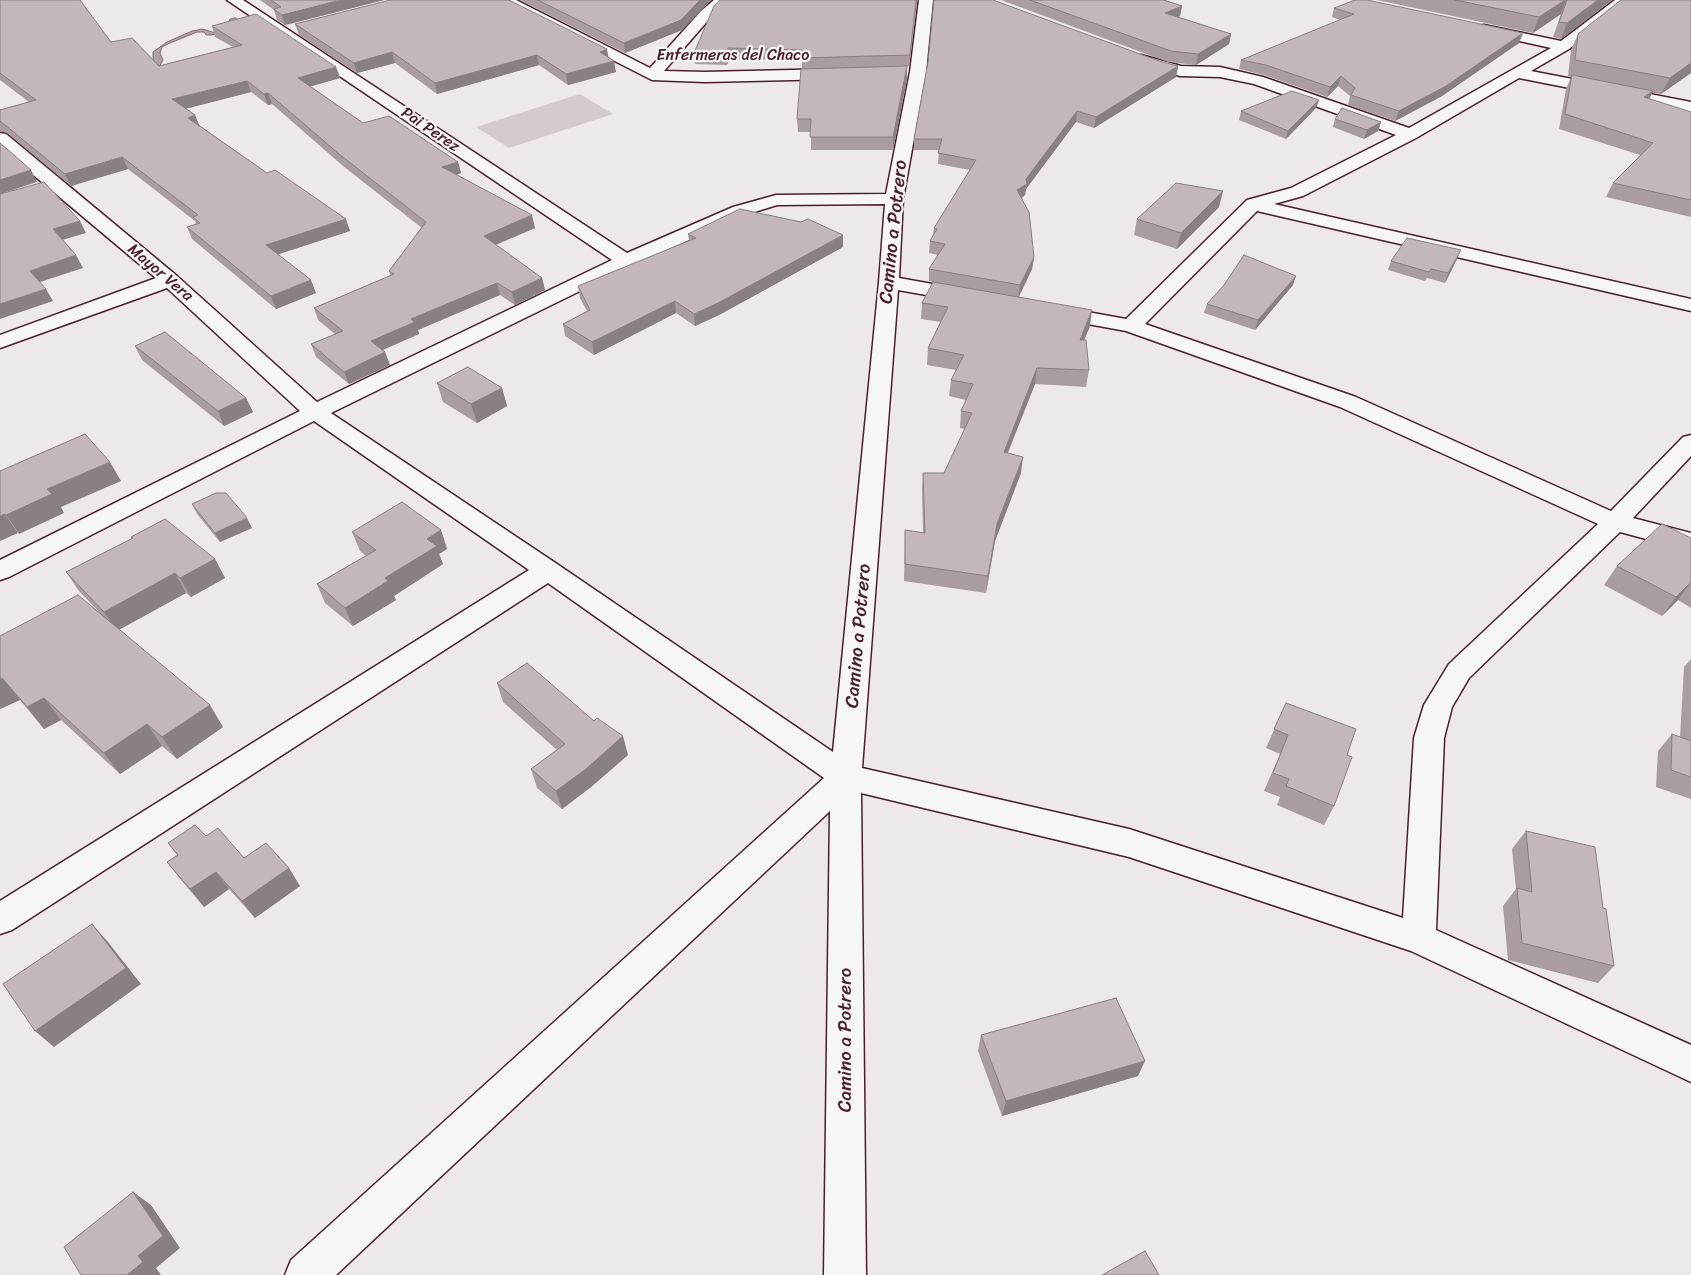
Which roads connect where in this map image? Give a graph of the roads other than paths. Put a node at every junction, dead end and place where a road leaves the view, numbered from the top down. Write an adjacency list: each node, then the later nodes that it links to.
1 (506, 0): 13 (street, Enfermeras del Chaco)
2 (722, 0): 13 (street)
3 (926, 0): 17 (street, Camino a Potrero)
4 (1624, 0): 9 (street)
5 (244, 7): 8 (street, Pai Perez)
6 (1468, 25): 9 (street)
7 (302, 27): 8 (street)
8 (283, 32): 19 (street, Pai Perez)
9 (1564, 46): 12 (street)
10 (1127, 54): 15 (street)
11 (850, 73): 13 (street, Enfermeras del Chaco)
12 (1516, 73): 14 (street); 15 (street)
13 (652, 75)
14 (1691, 107)
15 (1410, 134): 18 (street)
16 (0, 138): 20 (street, Mayor Vera)
17 (894, 199): 19 (street); 21 (street, Camino a Potrero)
18 (1252, 204): 23 (street); 25 (street)
19 (626, 261): 27 (street)
20 (170, 280): 26 (street); 27 (street, Mayor Vera)
21 (889, 282): 22 (street); 33 (street, Camino a Potrero)
22 (986, 300)
23 (1691, 305)
24 (1034, 309): 25 (street)
25 (1132, 326): 29 (street)
26 (0, 342)
27 (315, 412): 31 (street, Mayor Vera); 32 (street)
28 (1691, 442): 29 (street)
29 (1615, 522): 30 (street); 35 (street)
30 (1691, 542)
31 (548, 570): 33 (street, Mayor Vera); 34 (street)
32 (0, 571)
33 (846, 777): 35 (street); 37 (street); 38 (street, Camino a Potrero)
34 (0, 919)
35 (1419, 938): 36 (street)
36 (1691, 1064)
37 (306, 1275)
38 (845, 1275)

